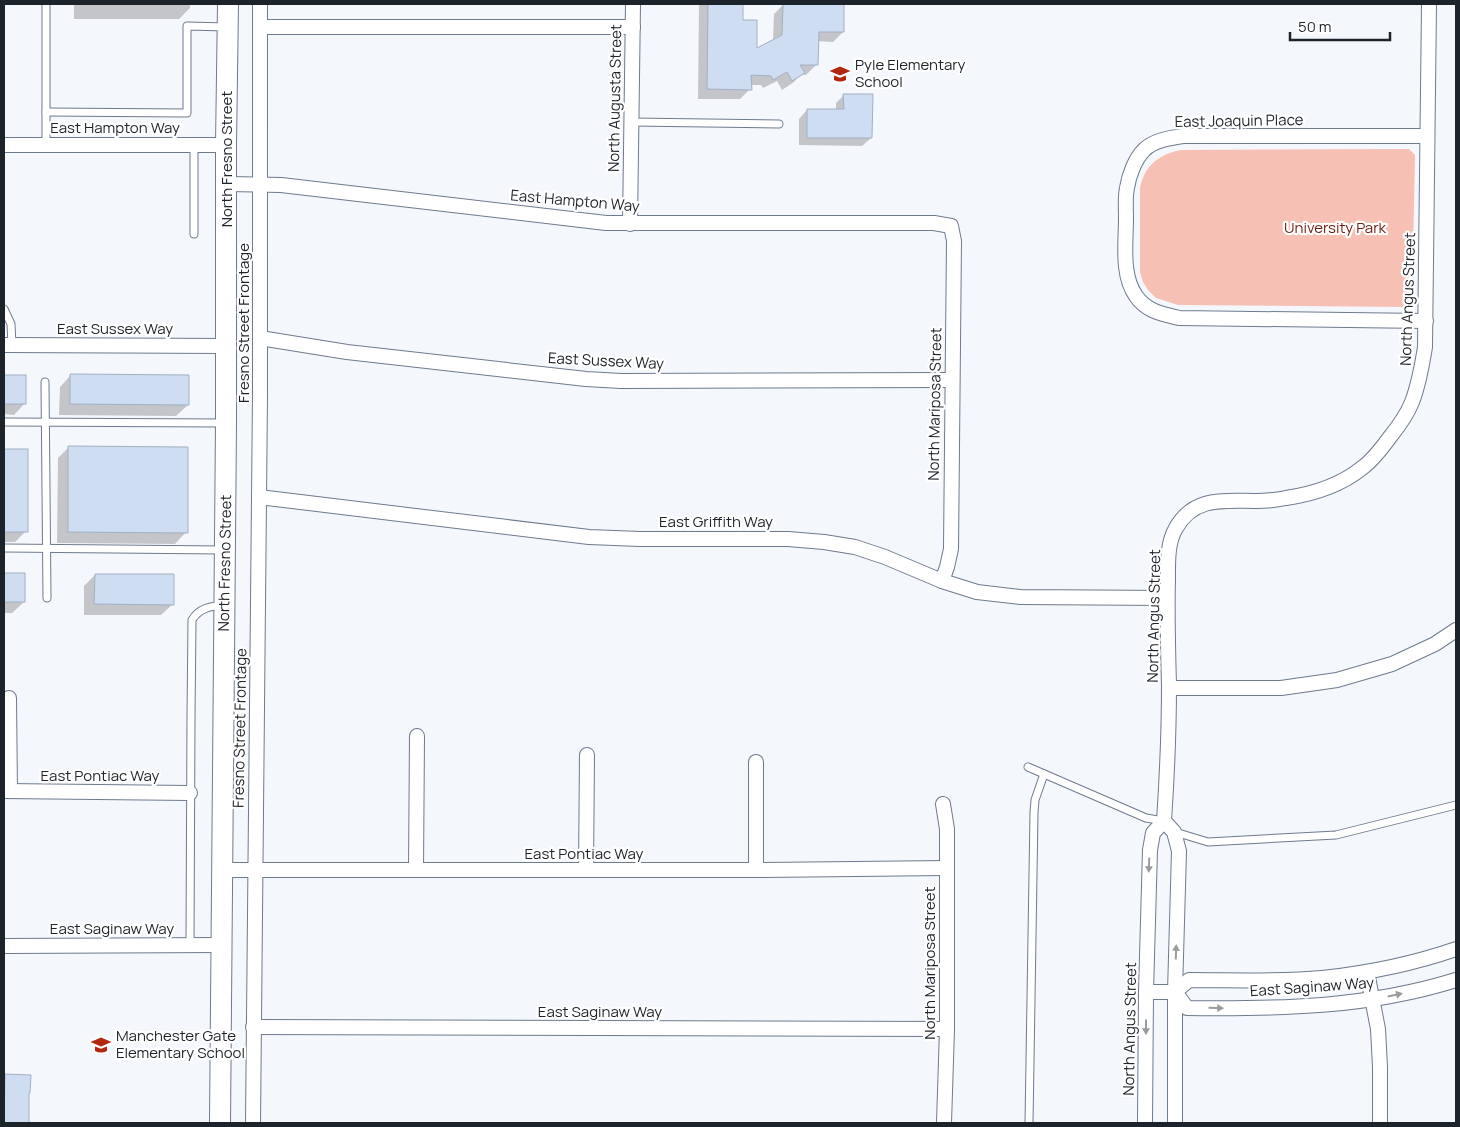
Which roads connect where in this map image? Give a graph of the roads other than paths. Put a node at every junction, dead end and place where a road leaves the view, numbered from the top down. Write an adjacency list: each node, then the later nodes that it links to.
1 (46, 4): 9 (lane)
2 (228, 4): 6 (main road, North Fresno Street)
3 (260, 4): 7 (street, Fresno Street Frontage)
4 (633, 4): 8 (street, North Augusta Street)
5 (1430, 4): 12 (street, North Angus Street)
6 (228, 27): 9 (lane); 16 (main road, North Fresno Street)
7 (260, 27): 8 (street); 18 (street, Fresno Street Frontage)
8 (633, 27): 10 (street, North Augusta Street)
9 (46, 112): 14 (lane)
10 (631, 122): 11 (lane); 19 (street, North Augusta Street)
11 (779, 124)
12 (1427, 136): 23 (street, North Angus Street); 23 (street, East Joaquin Place)
13 (4, 144): 14 (street, East Hampton Way)
14 (46, 144): 15 (street, East Hampton Way)
15 (194, 145): 16 (street, East Hampton Way); 21 (lane)
16 (226, 145): 17 (main road, North Fresno Street)
17 (227, 184): 18 (street, East Hampton Way); 26 (main road, North Fresno Street)
18 (261, 184): 19 (street, East Hampton Way); 24 (street, Fresno Street Frontage)
19 (630, 224): 20 (street, East Hampton Way)
20 (951, 226): 27 (street, North Mariposa Street)
21 (194, 234)
22 (4, 308): 25 (lane)
23 (1426, 321): 38 (street, North Angus Street)
24 (260, 338): 27 (street, East Sussex Way); 32 (street, Fresno Street Frontage)
25 (8, 345): 26 (street, East Sussex Way)
26 (227, 346): 31 (main road, North Fresno Street)
27 (952, 380): 36 (street, North Mariposa Street)
28 (44, 382): 30 (lane)
29 (4, 422): 30 (lane)
30 (44, 422): 31 (lane); 34 (lane)
31 (226, 423): 35 (main road, North Fresno Street)
32 (258, 497): 36 (street, East Griffith Way); 56 (street, Fresno Street Frontage)
33 (4, 548): 34 (lane)
34 (46, 548): 35 (lane); 37 (lane)
35 (225, 550): 39 (main road, North Fresno Street)
36 (942, 581): 38 (street, East Griffith Way)
37 (47, 598)
38 (1167, 598): 41 (street, North Angus Street)
39 (224, 605): 49 (lane); 55 (main road, North Fresno Street)
40 (1456, 630): 41 (street)
41 (1169, 688): 52 (street, North Angus Street)
42 (8, 698): 48 (street, East Pontiac Way)
43 (418, 736): 57 (street)
44 (587, 755): 58 (street)
45 (756, 762): 59 (street)
46 (1028, 767): 47 (lane)
47 (1044, 774): 52 (lane); 74 (lane)
48 (7, 791): 49 (street, East Pontiac Way)
49 (190, 792): 60 (lane)
50 (943, 804): 54 (street, North Mariposa Street)
51 (1456, 805): 53 (lane)
52 (1164, 821): 53 (street); 66 (street, North Angus Street, one-way to 66)
53 (1174, 832): 67 (street, one-way to 53)
54 (947, 868): 59 (street, East Pontiac Way); 70 (street, North Mariposa Street)
55 (221, 870): 56 (street, East Pontiac Way); 61 (main road, North Fresno Street)
56 (255, 870): 57 (street, East Pontiac Way); 69 (street, Fresno Street Frontage)
57 (416, 870): 58 (street, East Pontiac Way)
58 (586, 870): 59 (street, East Pontiac Way)
59 (756, 870)
60 (190, 945): 61 (street, East Saginaw Way); 62 (street, East Saginaw Way)
61 (221, 945): 71 (main road, North Fresno Street)
62 (4, 946)
63 (1456, 949): 64 (street, East Saginaw Way)
64 (1367, 972): 67 (street, East Saginaw Way); 68 (street)
65 (1456, 980): 68 (street, East Saginaw Way, one-way to 65)
66 (1146, 992): 67 (street); 75 (street, North Angus Street, one-way to 75)
67 (1175, 992): 68 (street, East Saginaw Way, one-way to 68); 76 (street)
68 (1373, 1000): 77 (street)
69 (253, 1028): 70 (street, East Saginaw Way); 72 (street, Fresno Street Frontage)
70 (947, 1029): 73 (street, North Mariposa Street)
71 (220, 1123)
72 (252, 1123)
73 (944, 1123)
74 (1029, 1123)
75 (1145, 1123)
76 (1174, 1123)
77 (1380, 1123)

